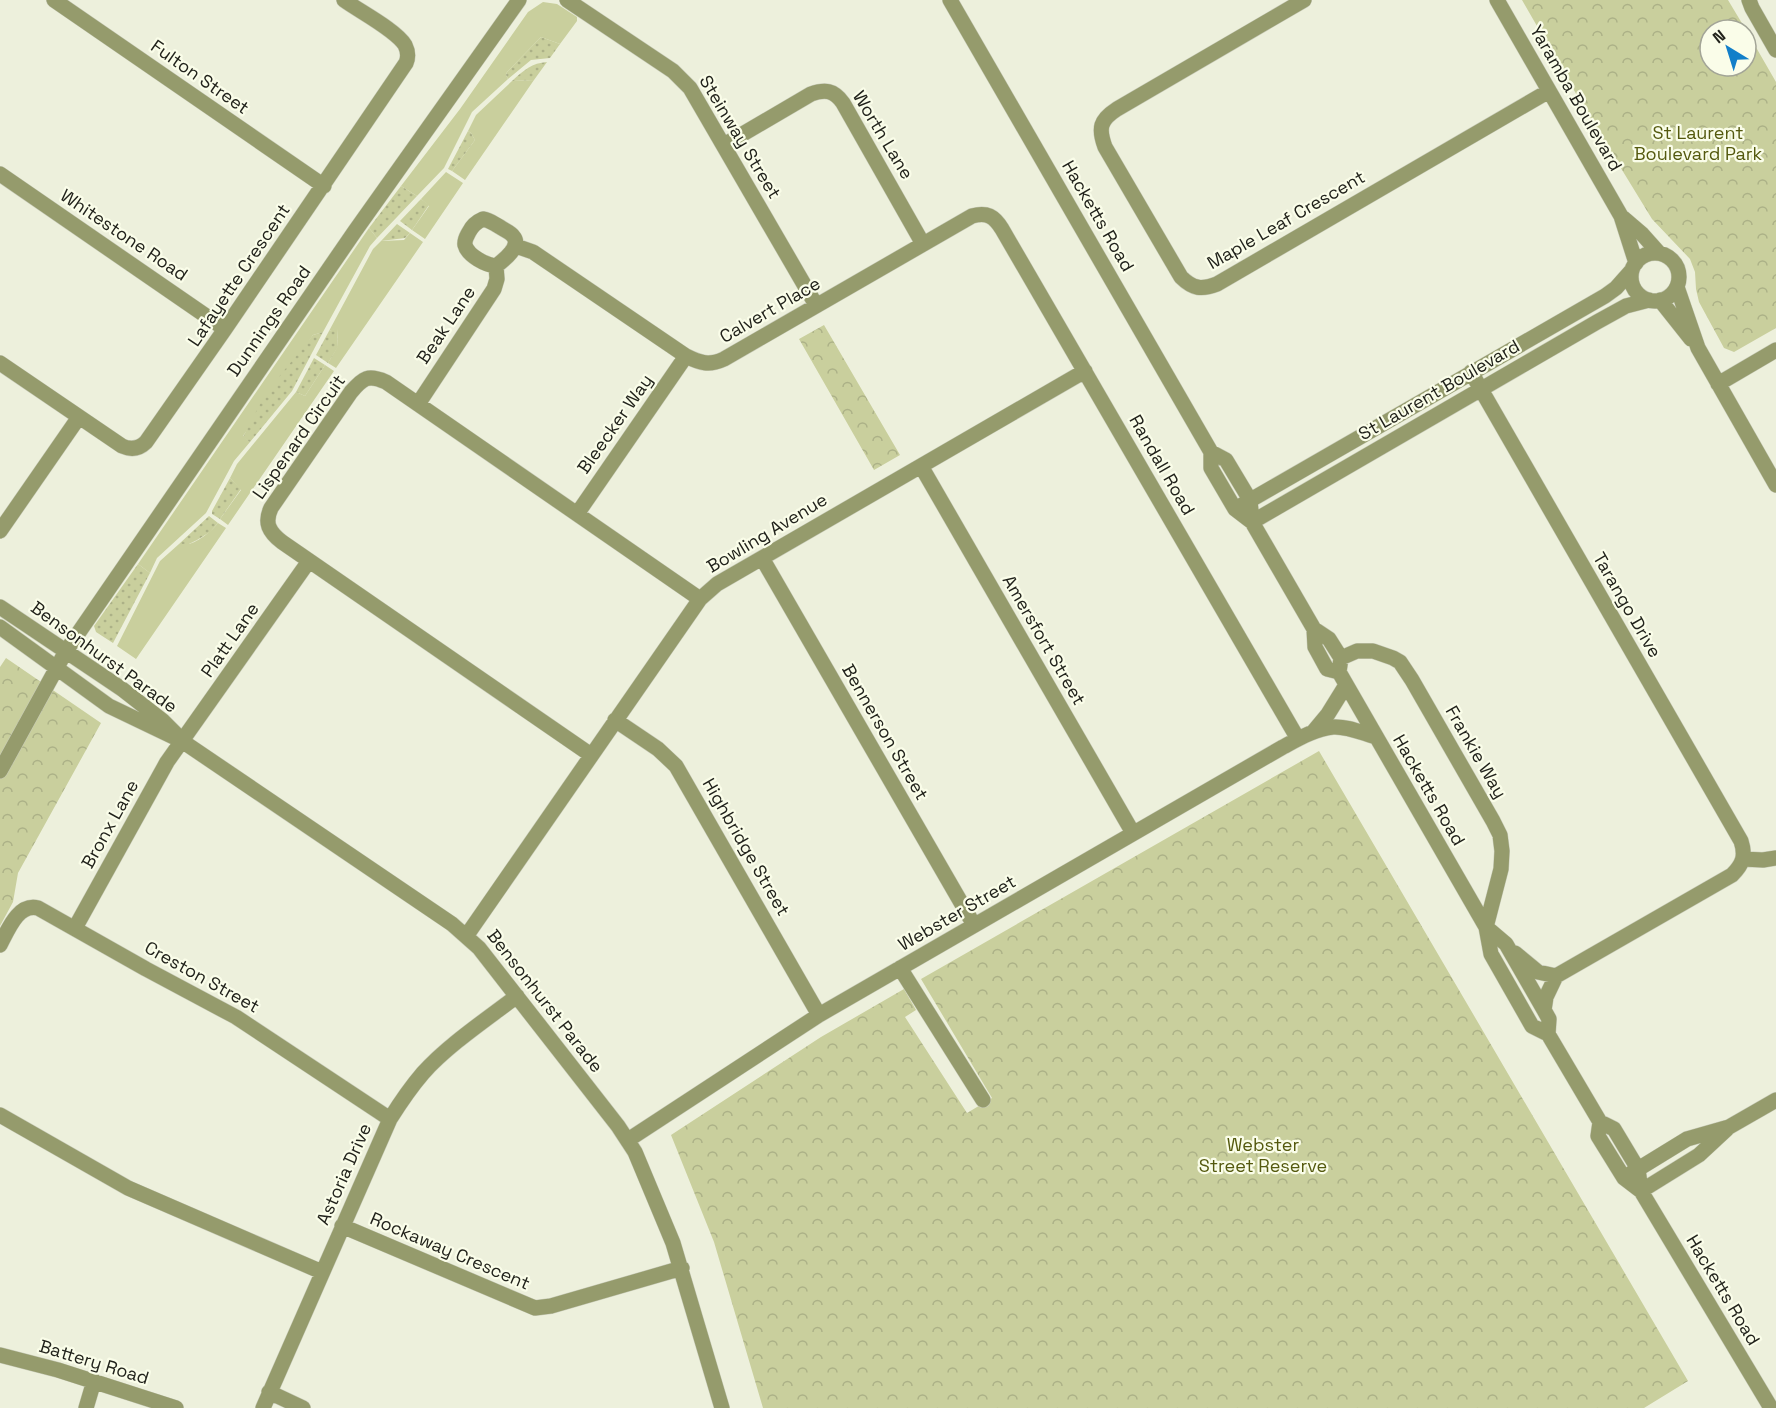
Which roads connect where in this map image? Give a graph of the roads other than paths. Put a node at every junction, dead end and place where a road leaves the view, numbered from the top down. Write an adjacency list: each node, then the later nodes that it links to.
1 (54, 0): 14 (street, Fulton Street)
2 (344, 0): 9 (street, Lafayette Crescent)
3 (519, 0): 49 (street, Dunnings Road)
4 (567, 0): 12 (street, Steinway Street)
5 (950, 0): 36 (street, Hacketts Road)
6 (1304, 0): 11 (street, Maple Leaf Crescent)
7 (1497, 0): 11 (street, Yaramba Boulevard)
8 (1749, 0): 10 (street)
9 (362, 5): 14 (street, Lafayette Crescent)
10 (1776, 50)
11 (1549, 91): 16 (street, Yaramba Boulevard)
12 (724, 145): 17 (street, Worth Lane); 24 (street, Steinway Street)
13 (0, 174): 25 (street, Whitestone Road)
14 (324, 186): 25 (street, Lafayette Crescent)
15 (987, 214): 17 (street, Calvert Place); 30 (street, Randall Road)
16 (1621, 216): 19 (street, Yaramba Boulevard); 21 (street, Yaramba Boulevard)
17 (923, 244): 24 (street, Calvert Place)
18 (516, 246): 20 (street); 20 (street, Calvert Place); 28 (street, Calvert Place)
19 (1659, 253): 21 (street); 22 (street)
20 (496, 266): 34 (street, Beak Lane)
21 (1634, 267): 23 (street); 31 (street, St Laurent Boulevard)
22 (1677, 287): 23 (street); 26 (street)
23 (1655, 300): 26 (street); 33 (street, St Laurent Boulevard)
24 (816, 305): 28 (street, Calvert Place)
25 (225, 329): 35 (street, Lafayette Crescent)
26 (1698, 348): 32 (street)
27 (1776, 351): 32 (street)
28 (686, 356): 41 (street, Bleecker Way)
29 (0, 363): 35 (street, Lafayette Crescent)
30 (1085, 371): 37 (street, Bowling Avenue); 55 (street, Randall Road)
31 (1471, 372): 33 (street, Tarango Drive); 39 (street, St Laurent Boulevard)
32 (1718, 384): 38 (street)
33 (1481, 389): 42 (street, St Laurent Boulevard); 61 (street, Tarango Drive)
34 (418, 404): 41 (street, Lispenard Circuit); 45 (street, Lispenard Circuit)
35 (79, 417): 43 (street)
36 (1211, 452): 39 (street, Hacketts Road); 40 (street, Hacketts Road)
37 (921, 466): 44 (street, Bowling Avenue); 59 (street, Amersfort Street)
38 (1776, 485)
39 (1250, 500): 40 (street, St Laurent Boulevard); 42 (street, Hacketts Road)
40 (1235, 509): 42 (street, Hacketts Road)
41 (577, 514): 46 (street, Lispenard Circuit)
42 (1252, 522): 51 (street, Hacketts Road)
43 (0, 531)
44 (762, 558): 46 (street, Bowling Avenue); 62 (street, Bennerson Street)
45 (309, 561): 56 (street, Platt Lane); 57 (street, Lispenard Circuit)
46 (700, 599): 52 (street, Bowling Avenue)
47 (0, 607): 49 (street, Bensonhurst Parade)
48 (0, 627): 50 (street, Bensonhurst Parade)
49 (66, 651): 50 (street, Dunnings Road); 56 (street, Bensonhurst Parade)
50 (57, 668): 56 (street, Bensonhurst Parade); 58 (street, Dunnings Road)
51 (1342, 672): 53 (street, Webster Street); 54 (street, Hacketts Road); 63 (street, Frankie Way)
52 (615, 720): 57 (street, Bowling Avenue); 72 (street, Highbridge Street)
53 (1313, 732): 54 (street, Webster Street); 55 (street, Webster Street)
54 (1376, 737): 63 (street, Hacketts Road)
55 (1298, 740): 59 (street, Webster Street)
56 (182, 741): 64 (street, Bronx Lane); 65 (street, Bensonhurst Parade)
57 (591, 755): 65 (street, Bowling Avenue)
58 (0, 771)
59 (1133, 833): 62 (street, Webster Street)
60 (1776, 858): 61 (street)
61 (1743, 859): 69 (street)
62 (974, 925): 68 (street, Webster Street)
63 (1486, 927): 66 (street, Hacketts Road); 73 (street, Hacketts Road)
64 (75, 928): 67 (street, Creston Street); 76 (street, Creston Street)
65 (466, 935): 70 (street, Bensonhurst Parade)
66 (1506, 944): 69 (street); 71 (street, Hacketts Road)
67 (0, 945)
68 (900, 968): 72 (street, Webster Street); 74 (street)
69 (1556, 976): 71 (street)
70 (518, 996): 76 (street, Astoria Drive); 80 (street, Bensonhurst Parade)
71 (1544, 1010): 73 (street, Hacketts Road)
72 (819, 1015): 80 (street, Webster Street)
73 (1548, 1034): 78 (street, Hacketts Road)
74 (983, 1100)
75 (1776, 1100): 79 (street)
76 (390, 1119): 84 (street, Astoria Drive)
77 (2, 1122): 86 (street)
78 (1600, 1122): 81 (street, Hacketts Road); 82 (street, Hacketts Road)
79 (1730, 1127): 81 (street); 83 (street)
80 (628, 1140): 85 (street, Bensonhurst Parade)
81 (1638, 1169): 82 (street); 83 (street, Hacketts Road)
82 (1624, 1178): 83 (street, Hacketts Road)
83 (1641, 1191): 95 (street, Hacketts Road)
84 (342, 1226): 85 (street, Rockaway Crescent); 86 (street, Astoria Drive)
85 (682, 1268): 94 (street, Bensonhurst Parade)
86 (322, 1272): 89 (street, Astoria Drive)
87 (0, 1355): 88 (street, Battery Road)
88 (94, 1381): 90 (street); 91 (street, Battery Road)
89 (269, 1392): 92 (street, Astoria Drive); 93 (street)
90 (86, 1408)
91 (176, 1408)
92 (263, 1408)
93 (303, 1408)
94 (722, 1408)
95 (1771, 1408)

